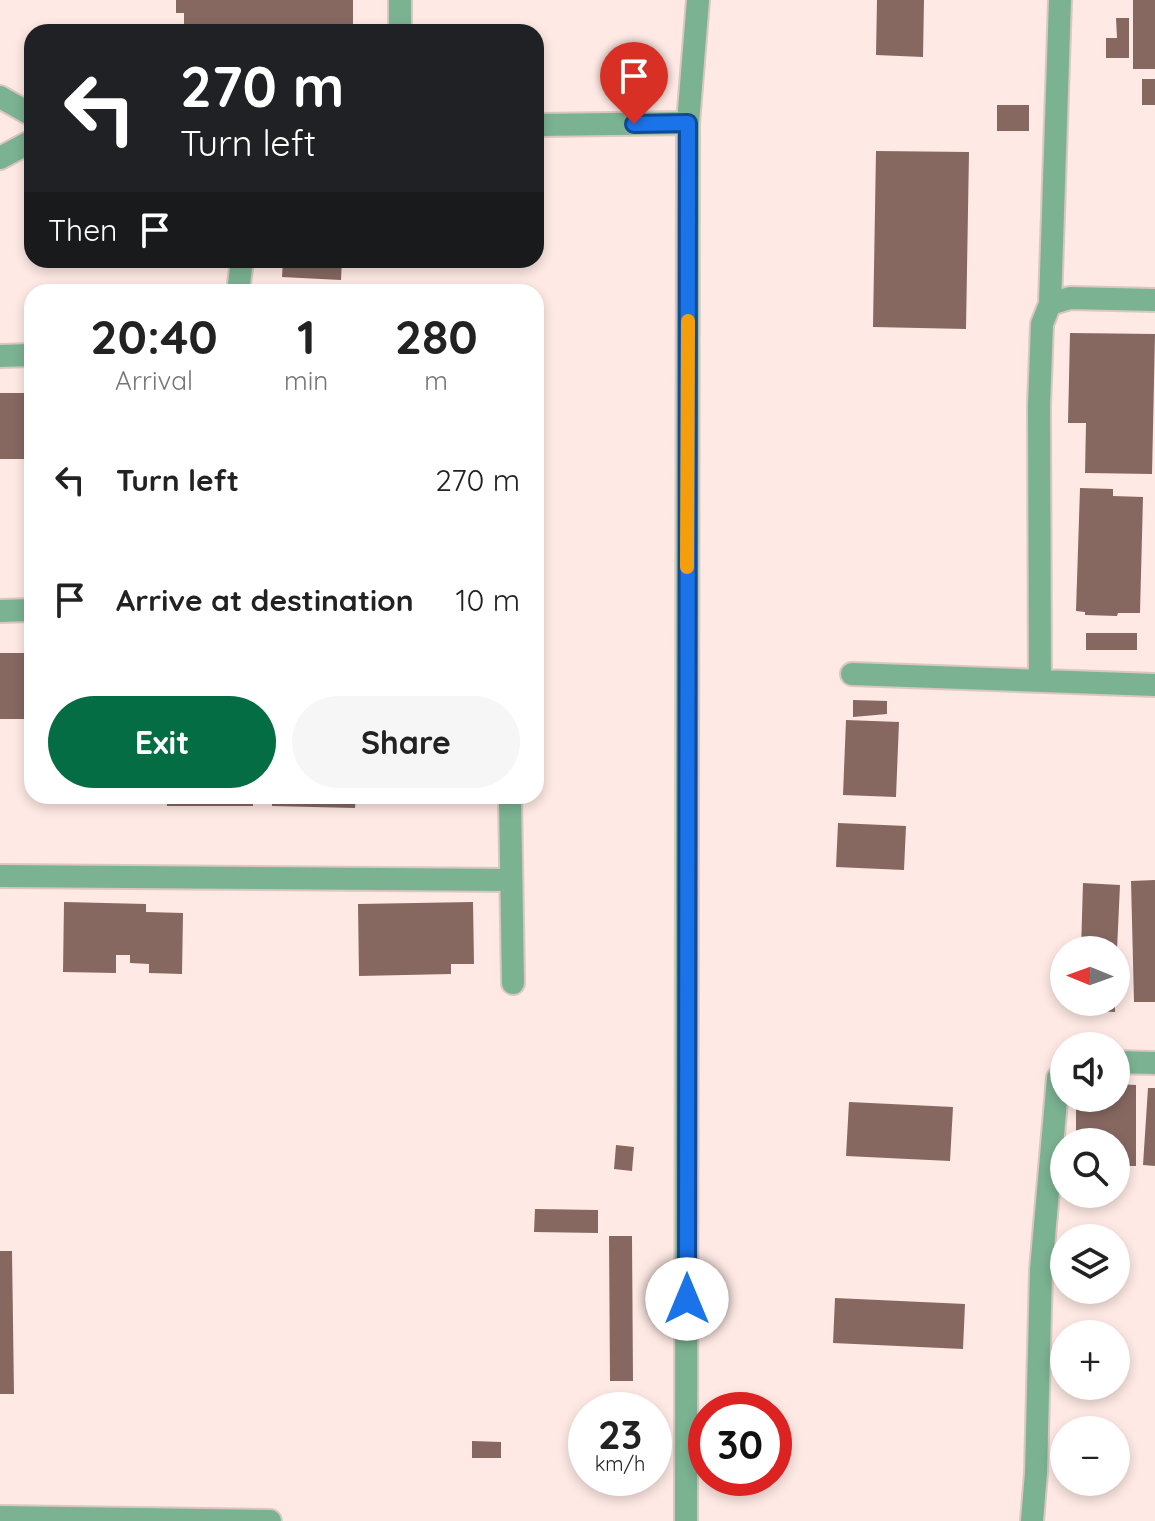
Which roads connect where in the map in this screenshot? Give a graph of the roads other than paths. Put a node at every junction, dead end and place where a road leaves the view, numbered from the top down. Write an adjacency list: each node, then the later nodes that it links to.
1 (400, 0): 4 (street)
2 (698, 0): 7 (street)
3 (1060, 0): 12 (street)
4 (400, 24)
5 (0, 97): 6 (street)
6 (24, 110)
7 (688, 123): 8 (street); 29 (street)
8 (544, 125)
9 (24, 145): 10 (street)
10 (0, 158)
11 (1155, 300): 12 (street)
12 (1050, 304): 18 (street)
13 (24, 355): 14 (street)
14 (0, 356)
15 (24, 610): 16 (street)
16 (0, 611)
17 (852, 674): 18 (street)
18 (1040, 681): 19 (street)
19 (1155, 685)
20 (510, 804): 22 (street)
21 (0, 876): 22 (street)
22 (511, 880): 23 (street)
23 (513, 983)
24 (1130, 1062): 25 (street)
25 (1155, 1063)
26 (1055, 1112): 30 (street)
27 (0, 1517): 28 (street)
28 (270, 1521)
29 (686, 1521)
30 (1032, 1521)

